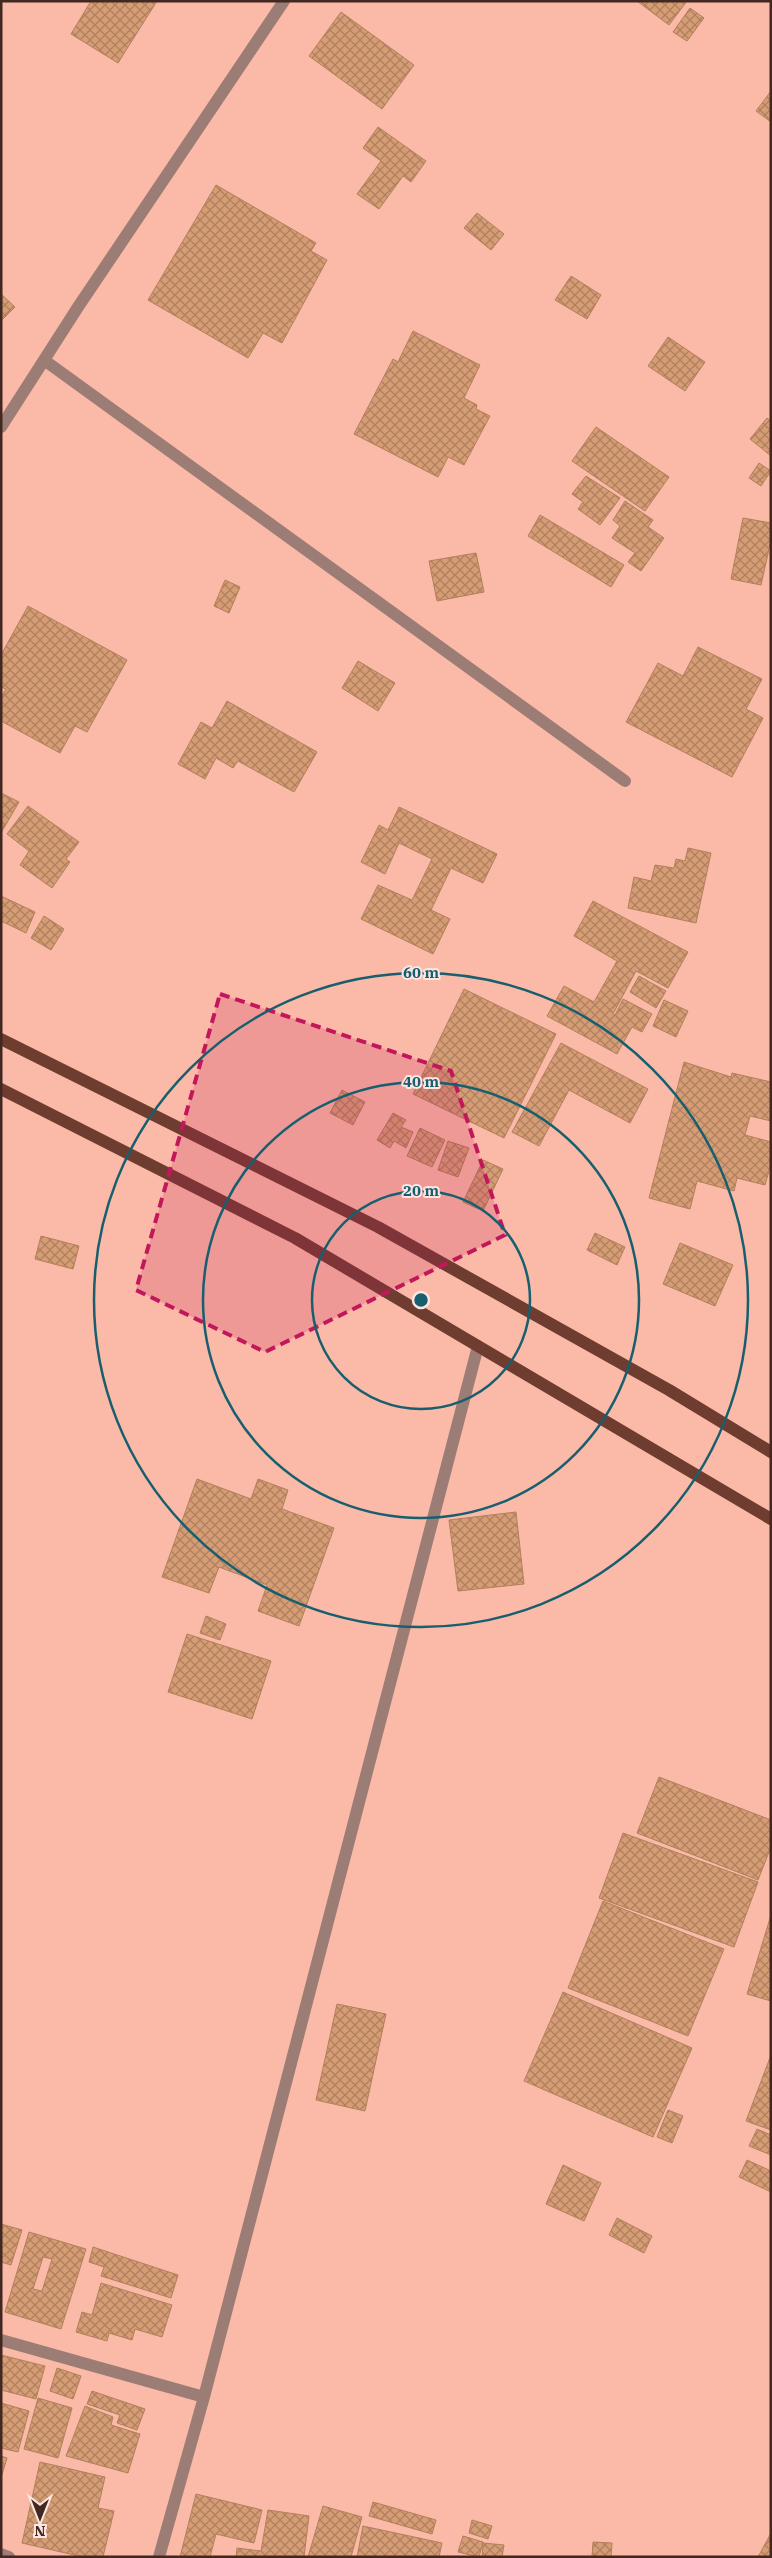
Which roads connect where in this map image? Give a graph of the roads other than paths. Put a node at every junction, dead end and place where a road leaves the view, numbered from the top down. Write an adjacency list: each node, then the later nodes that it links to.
1 (284, 1): 2 (street)
2 (44, 360): 3 (street); 4 (street)
3 (1, 427)
4 (625, 781)
5 (1, 1039): 8 (main road)
6 (1, 1089): 7 (main road)
7 (478, 1346): 9 (main road); 11 (street)
8 (771, 1452)
9 (771, 1519)
10 (1, 2340): 11 (street)
11 (204, 2397): 14 (street)
12 (1, 2554): 13 (street)
13 (9, 2557)
14 (159, 2557)

